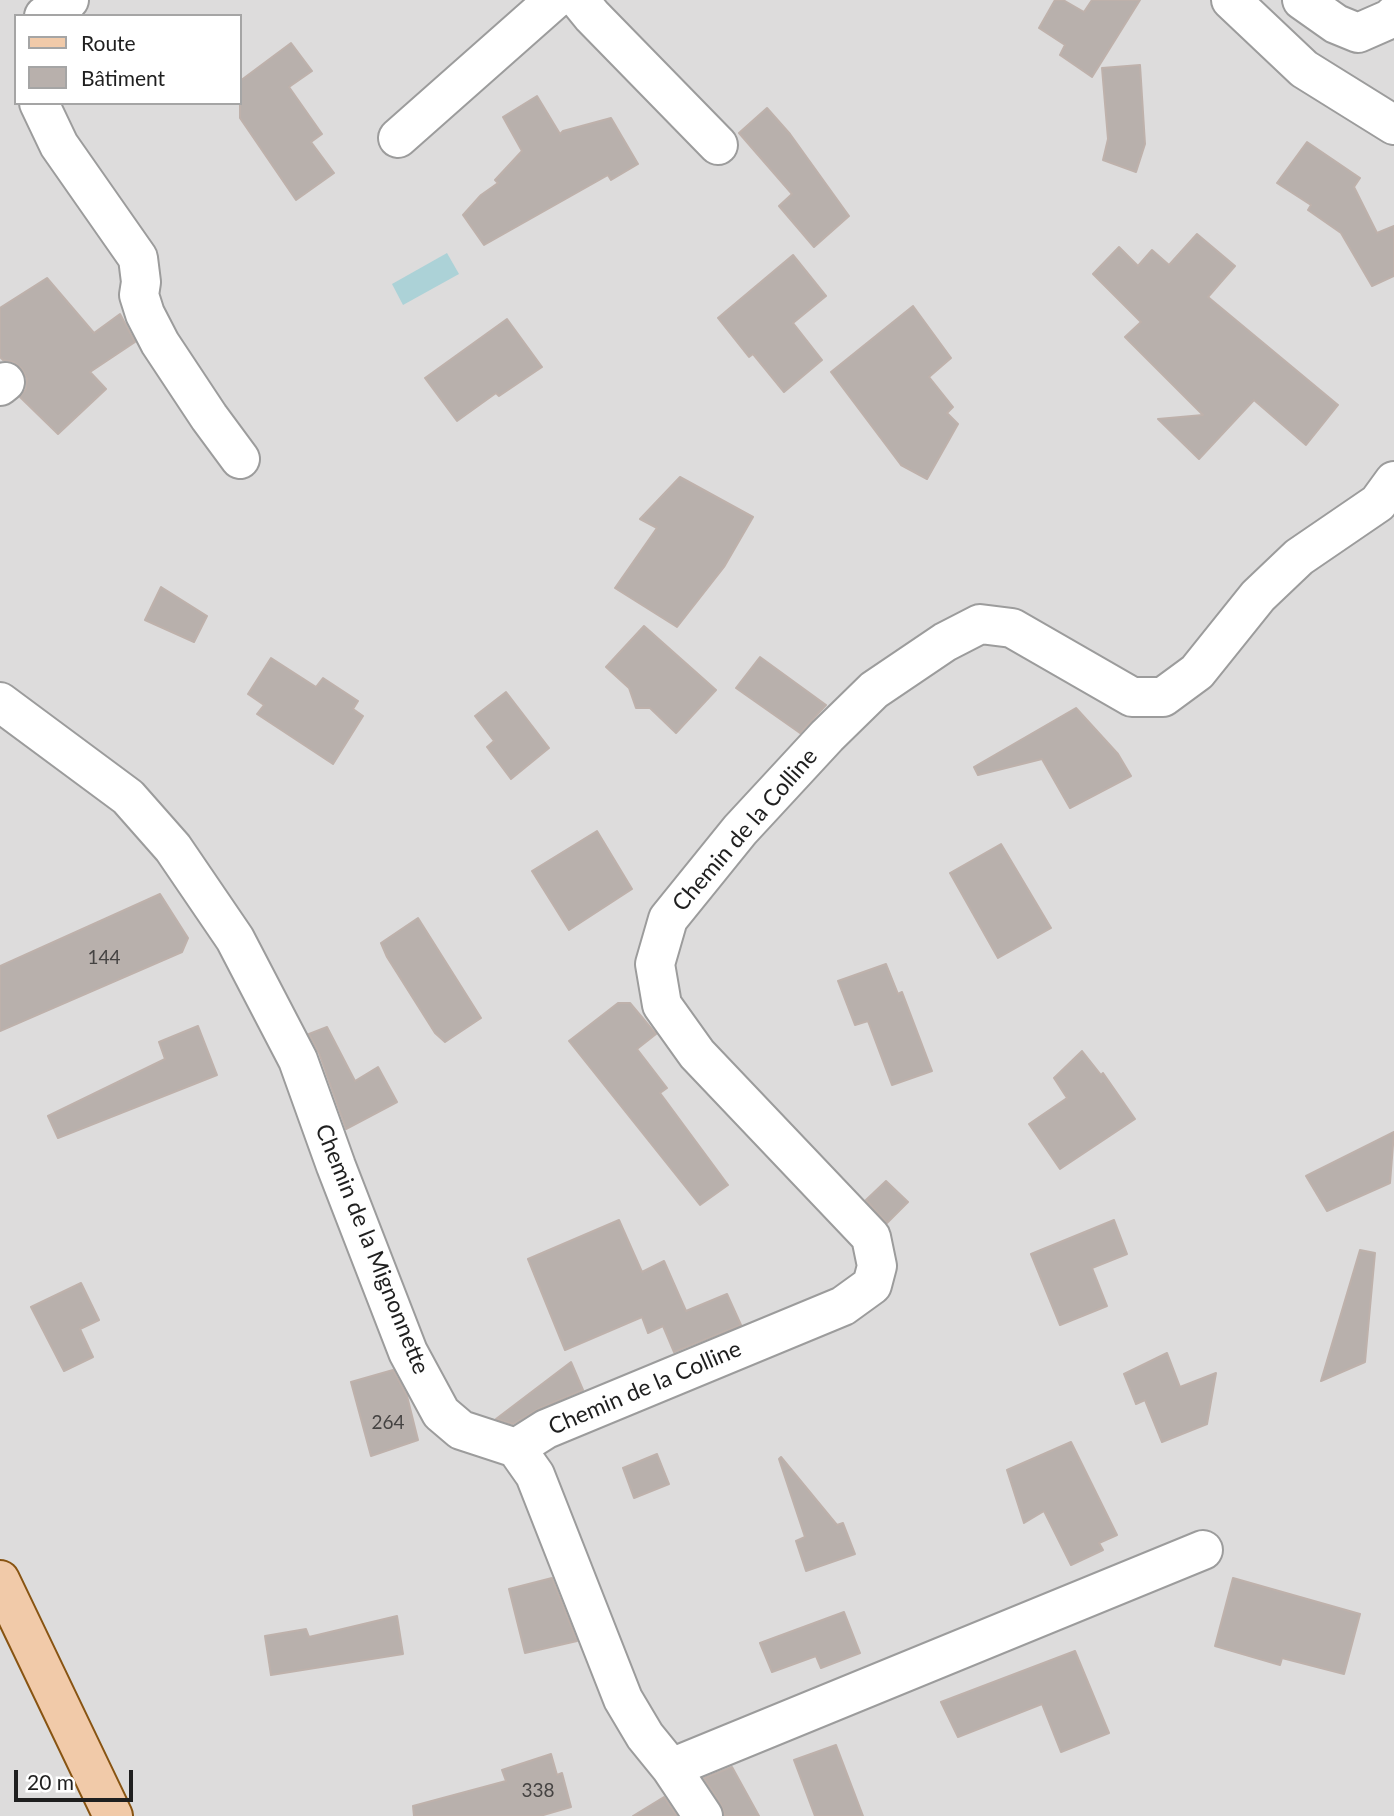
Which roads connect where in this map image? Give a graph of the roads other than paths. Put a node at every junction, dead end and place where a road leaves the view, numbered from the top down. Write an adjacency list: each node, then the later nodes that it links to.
1 (69, 0): 6 (street)
2 (554, 0): 10 (street)
3 (579, 0): 11 (street)
4 (1231, 0): 9 (street)
5 (1302, 0): 7 (street)
6 (45, 14)
7 (1387, 27)
8 (39, 105): 12 (street)
9 (1394, 125)
10 (398, 138)
11 (718, 145)
12 (240, 458)
13 (1394, 481): 15 (street, Chemin de la Colline)
14 (0, 702): 15 (street, Chemin de la Mignonnette)
15 (516, 1448): 18 (street)
16 (1203, 1550): 18 (street)
17 (0, 1580): 19 (main road)
18 (671, 1769): 20 (street)
19 (113, 1816)
20 (703, 1816)

